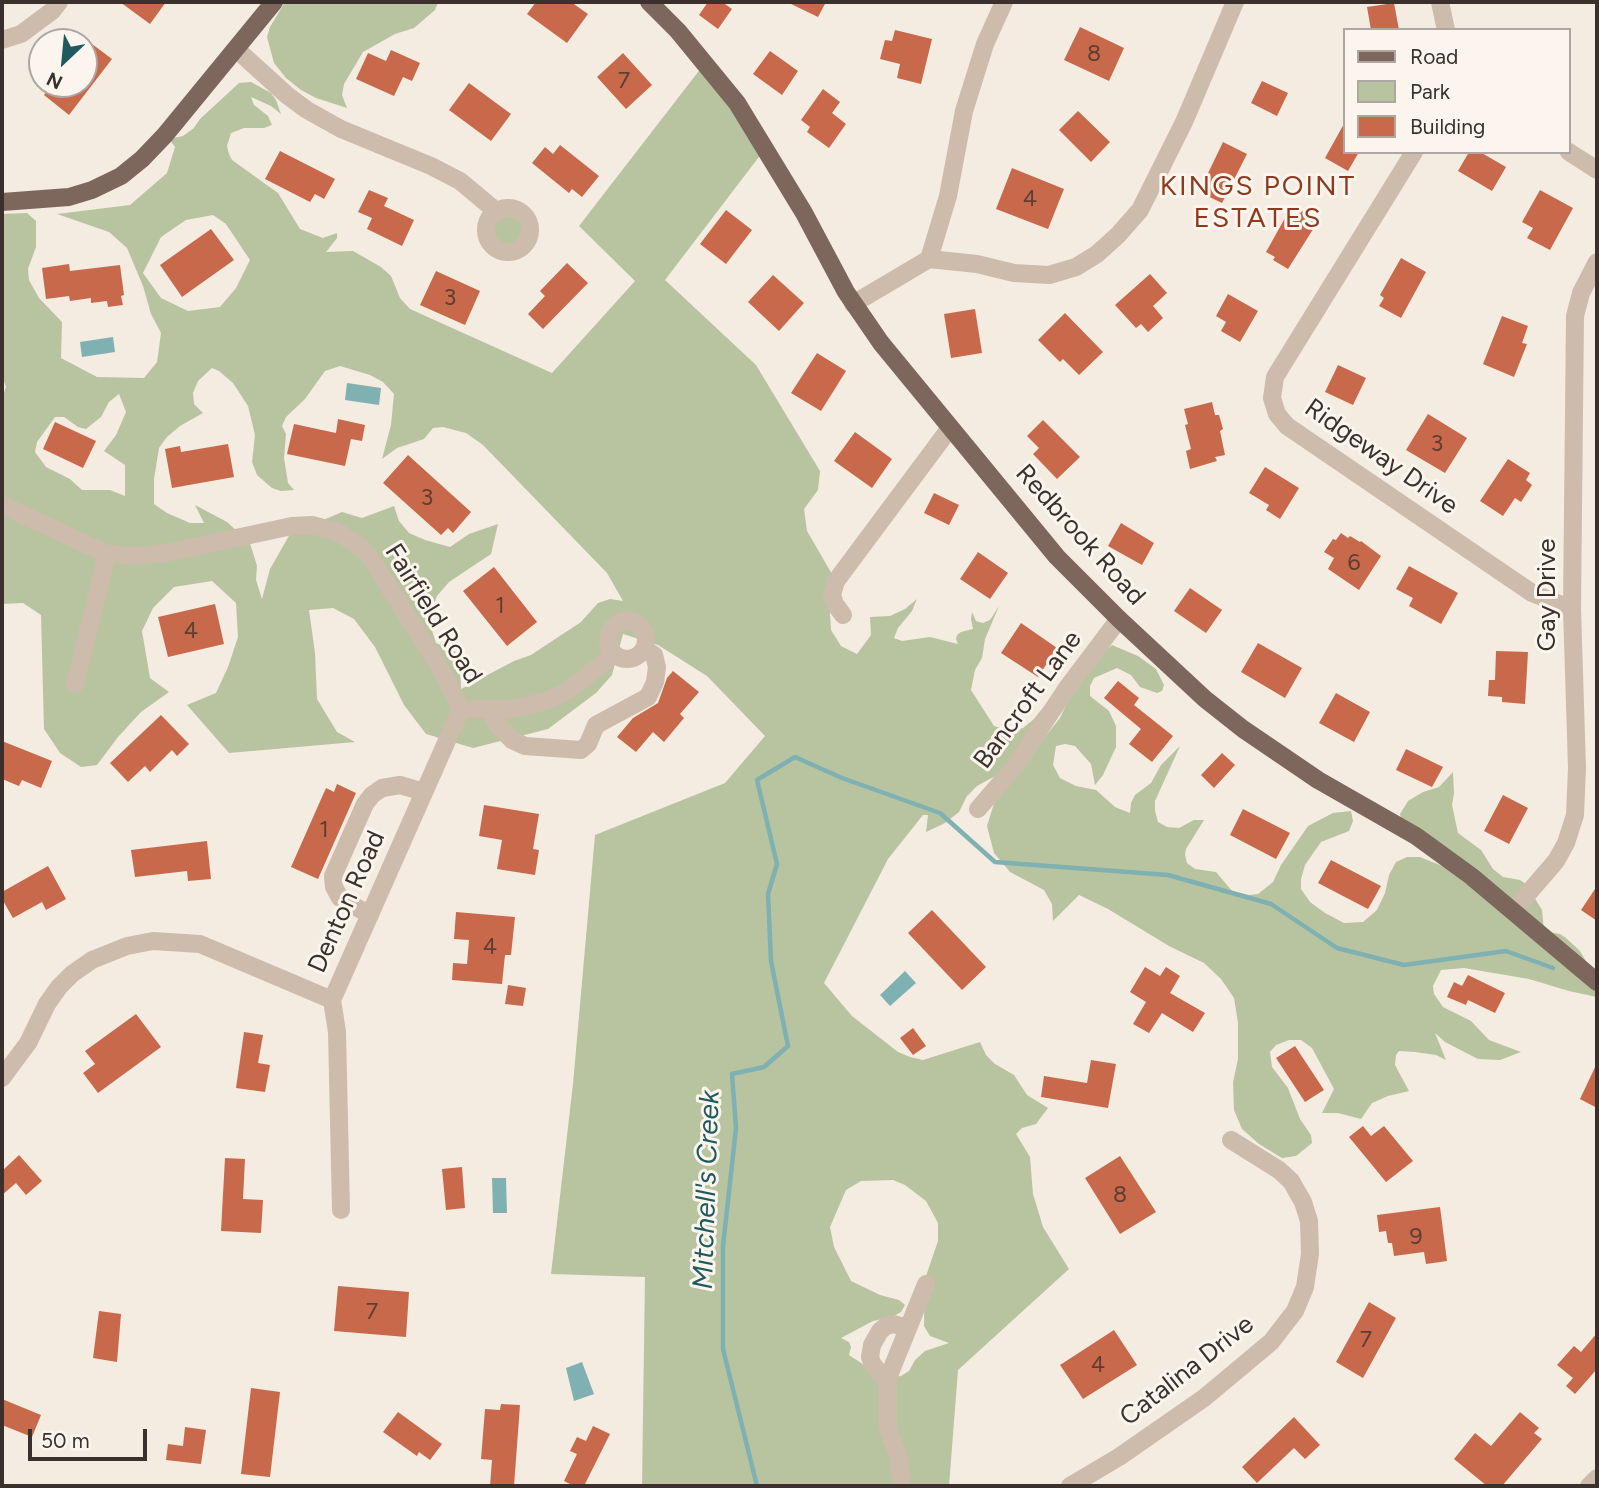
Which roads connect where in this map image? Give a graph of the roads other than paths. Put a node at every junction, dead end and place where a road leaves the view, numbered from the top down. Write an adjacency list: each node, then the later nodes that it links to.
1 (59, 2): 8 (street)
2 (274, 2): 9 (main road)
3 (649, 2): 17 (main road, Redbrook Road)
4 (1004, 2): 15 (street)
5 (1236, 2): 15 (street)
6 (1440, 2): 7 (street)
7 (1446, 28)
8 (2, 40)
9 (236, 49): 13 (main road); 14 (street)
10 (1571, 153): 12 (street)
11 (1413, 154): 21 (street, Ridgeway Drive)
12 (1597, 170)
13 (2, 202)
14 (496, 211)
15 (929, 259): 17 (street)
16 (1597, 262): 21 (street, Gay Drive)
17 (853, 304): 18 (main road, Redbrook Road)
18 (950, 428): 22 (street); 23 (main road, Redbrook Road)
19 (2, 505): 20 (street, Fairfield Road)
20 (107, 554): 26 (street); 27 (street, Fairfield Road)
21 (1572, 608): 31 (street, Gay Drive)
22 (843, 615)
23 (1119, 619): 30 (street, Bancroft Lane); 31 (main road, Redbrook Road)
24 (644, 649): 25 (street); 25 (street); 28 (street)
25 (614, 654): 28 (street)
26 (75, 684)
27 (461, 709): 28 (street); 29 (street, Denton Road)
28 (491, 709)
29 (424, 792): 32 (street, Denton Road); 32 (street)
30 (978, 808)
31 (1512, 912): 33 (main road, Redbrook Road)
32 (370, 915): 34 (street, Denton Road)
33 (1597, 982)
34 (332, 1000): 35 (street); 37 (street, Denton Road)
35 (2, 1078)
36 (1231, 1140): 43 (street, Catalina Drive)
37 (341, 1210)
38 (926, 1284): 39 (street)
39 (908, 1328): 40 (street); 40 (street)
40 (888, 1378): 42 (street)
41 (1597, 1478): 44 (street)
42 (902, 1486)
43 (1070, 1486)
44 (1589, 1486)

